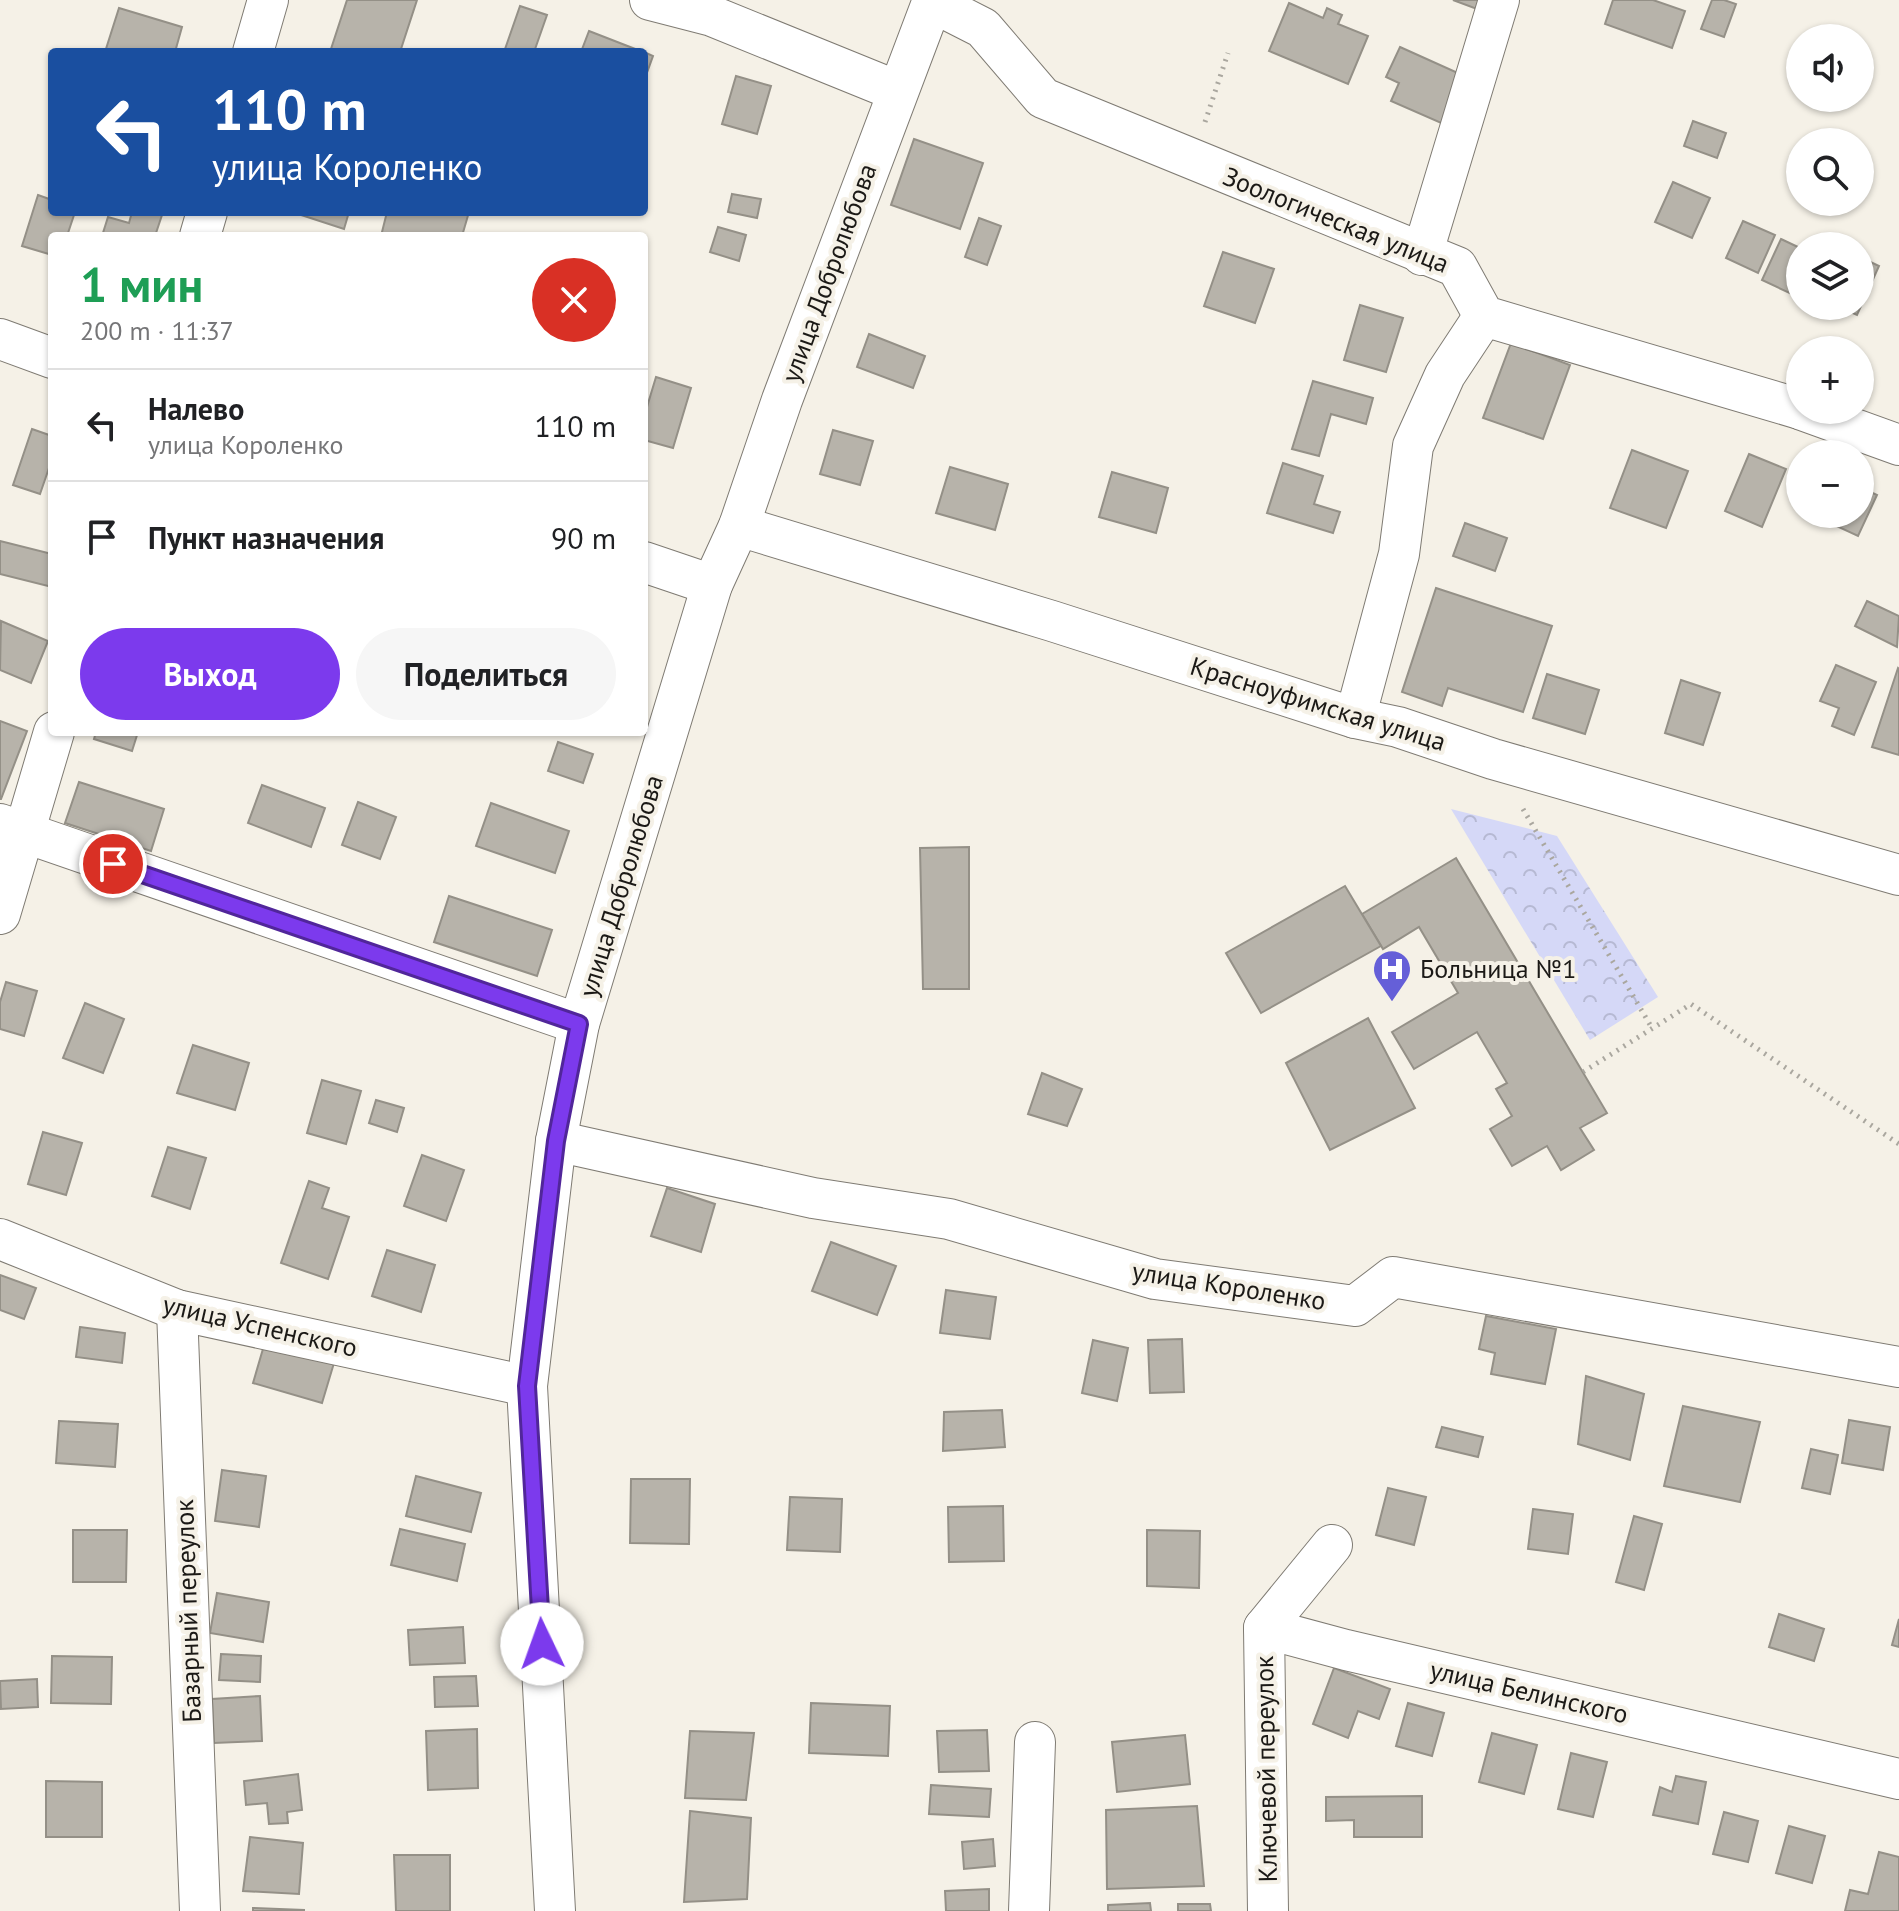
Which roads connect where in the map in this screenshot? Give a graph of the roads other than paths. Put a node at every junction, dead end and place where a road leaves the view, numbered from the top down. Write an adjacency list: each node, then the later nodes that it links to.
1 (268, 0): 5 (street)
2 (650, 0): 6 (street)
3 (1499, 0): 7 (street)
4 (932, 1): 6 (street, улица Добролюбова); 7 (street, Зоологическая улица)
5 (254, 48)
6 (897, 91): 14 (street, улица Добролюбова)
7 (1422, 255): 8 (street, Зоологическая улица)
8 (1484, 316): 11 (street); 17 (street)
9 (0, 339): 10 (street)
10 (48, 357)
11 (1786, 406)
12 (1840, 424): 13 (street)
13 (1899, 445)
14 (739, 526): 16 (street, улица Добролюбова); 17 (street, Красноуфимская улица)
15 (648, 563): 16 (street)
16 (712, 585): 22 (street, улица Добролюбова)
17 (1355, 718): 20 (street, Красноуфимская улица)
18 (52, 736): 19 (street)
19 (13, 829): 21 (street); 22 (street)
20 (1899, 875)
21 (0, 914)
22 (579, 1024): 23 (street, улица Добролюбова)
23 (556, 1141): 26 (street, улица Короленко); 27 (street, улица Добролюбова)
24 (0, 1239): 25 (street, улица Успенского)
25 (177, 1310): 27 (street, улица Успенского); 32 (street, Базарный переулок)
26 (1899, 1367)
27 (527, 1386): 33 (street, улица Добролюбова)
28 (1332, 1545): 29 (street)
29 (1264, 1628): 31 (street, улица Белинского); 35 (street, Ключевой переулок)
30 (1035, 1742): 34 (street)
31 (1899, 1779)
32 (200, 1911)
33 (555, 1911)
34 (1029, 1911)
35 (1268, 1911)

